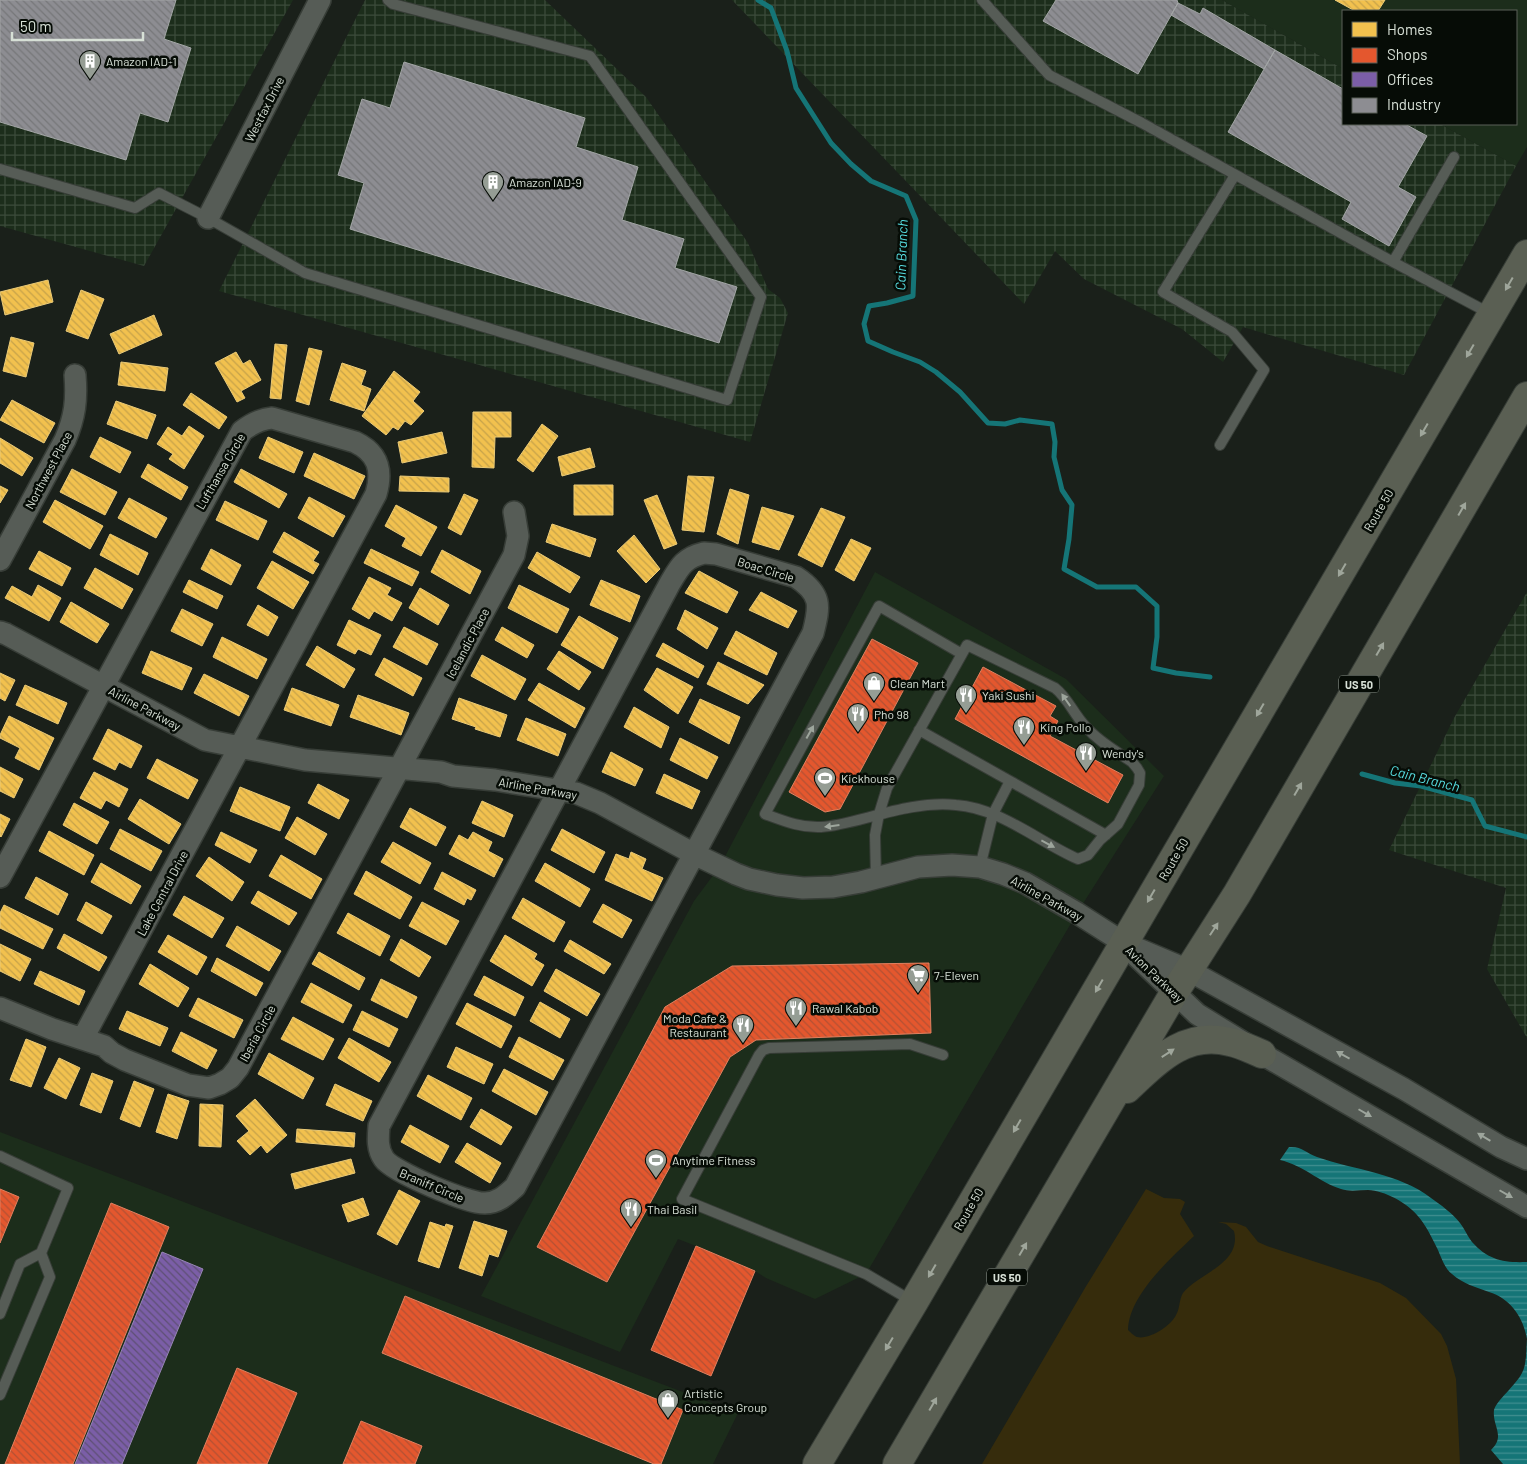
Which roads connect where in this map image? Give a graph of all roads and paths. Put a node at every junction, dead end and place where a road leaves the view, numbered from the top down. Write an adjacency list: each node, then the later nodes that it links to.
1 (320, 0): 7 (street, Westfax Drive)
2 (388, 0): 7 (lane)
3 (982, 0): 6 (lane)
4 (1454, 157): 9 (lane)
5 (0, 168): 7 (lane)
6 (1235, 175): 9 (lane); 13 (lane)
7 (208, 218)
8 (1527, 254): 10 (highway, Route 50, one-way to 10)
9 (1393, 262): 10 (lane)
10 (1492, 314): 31 (highway, Route 50, one-way to 31)
11 (75, 375): 15 (street, Northwest Place)
12 (1527, 396): 32 (highway, US 50, one-way to 12)
13 (1220, 445)
14 (514, 512): 21 (street, Icelandic Place)
15 (0, 560)
16 (0, 632): 18 (street, Airline Parkway)
17 (964, 650): 19 (lane); 24 (lane, one-way to 17); 26 (lane, one-way to 17)
18 (103, 685): 20 (street, Airline Parkway); 20 (street, Lufthansa Circle); 29 (street)
19 (919, 730): 22 (lane); 24 (lane)
20 (240, 747): 21 (street, Airline Parkway); 35 (street, Lake Central Drive)
21 (400, 769): 23 (street, Airline Parkway); 35 (street, Iberia Circle)
22 (1010, 781): 25 (lane); 26 (lane)
23 (557, 791): 27 (street, Airline Parkway); 27 (street, Boac Circle); 27 (street, Braniff Circle)
24 (879, 814): 25 (lane); 30 (lane)
25 (993, 814): 26 (lane, one-way to 26); 28 (lane)
26 (1106, 835)
27 (694, 854): 30 (street, Airline Parkway)
28 (980, 867): 30 (street, Airline Parkway); 31 (street, Airline Parkway)
29 (0, 876)
30 (876, 878)
31 (1124, 943): 32 (street, Avion Parkway); 33 (street, Avion Parkway); 43 (highway, Route 50, one-way to 43)
32 (1188, 970): 33 (highway, US 50); 40 (street, Avion Parkway, one-way to 32)
33 (1174, 993): 36 (street, Avion Parkway); 38 (highway, US 50)
34 (0, 1008): 35 (street, Iberia Circle)
35 (83, 1038)
36 (1262, 1054): 38 (highway, one-way to 36); 41 (street, Avion Parkway, one-way to 41)
37 (943, 1055): 43 (lane)
38 (1106, 1108): 47 (highway, US 50, one-way to 38)
39 (0, 1156): 42 (lane)
40 (1527, 1159)
41 (1527, 1207)
42 (41, 1253): 44 (lane); 45 (lane)
43 (914, 1302): 46 (highway, Route 50, one-way to 46)
44 (0, 1314)
45 (0, 1395)
46 (817, 1464)
47 (897, 1464)

